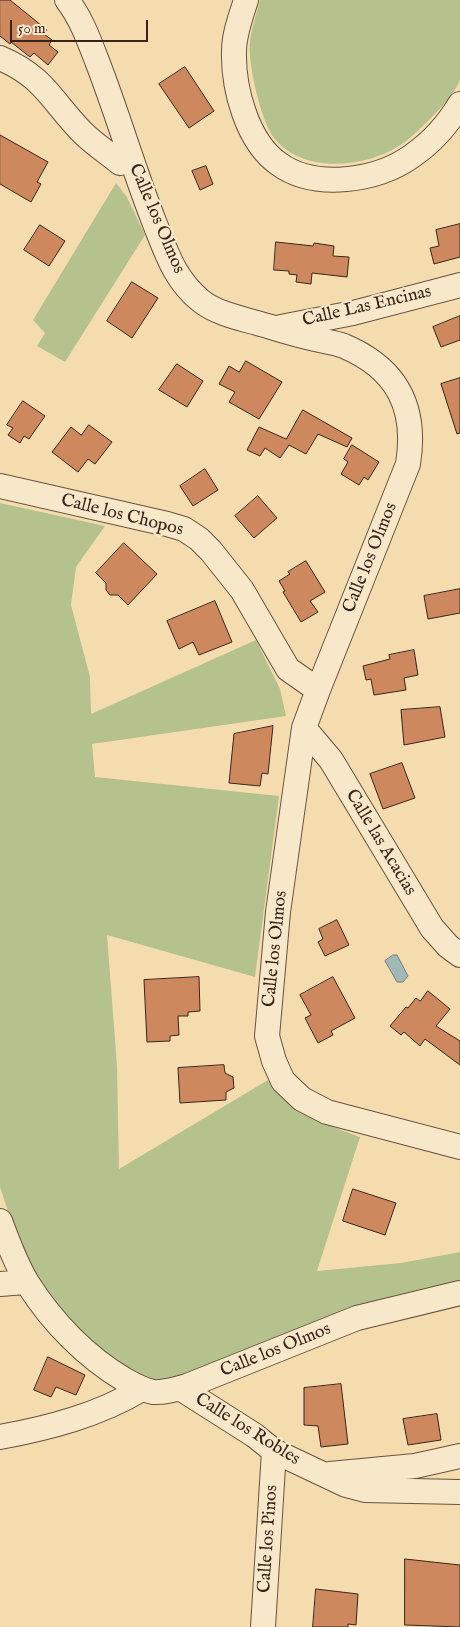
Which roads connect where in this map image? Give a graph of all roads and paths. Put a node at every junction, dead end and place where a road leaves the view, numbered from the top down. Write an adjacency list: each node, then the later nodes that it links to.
1 (67, 0): 5 (street, Calle los Olmos)
2 (246, 0): 4 (street)
3 (0, 58): 5 (street)
4 (460, 104)
5 (130, 159): 7 (street, Calle los Olmos)
6 (460, 285): 7 (street, Calle Las Encinas)
7 (274, 328): 9 (street, Calle los Olmos)
8 (0, 486): 9 (street, Calle los Chopos)
9 (318, 690): 10 (street, Calle los Olmos)
10 (304, 728): 11 (street, Calle las Acacias); 12 (street, Calle los Olmos)
11 (460, 955)
12 (460, 1147)
13 (0, 1221): 14 (street)
14 (26, 1282): 15 (street); 18 (street)
15 (0, 1284)
16 (460, 1293): 17 (street, Calle los Olmos)
17 (180, 1388): 18 (street, Calle los Olmos); 20 (street, Calle los Robles)
18 (142, 1389): 19 (street)
19 (0, 1437)
20 (274, 1451): 22 (street, Calle los Robles); 24 (street, Calle los Pinos)
21 (460, 1456): 22 (street)
22 (323, 1475): 23 (street, Calle los Robles)
23 (460, 1492)
24 (263, 1627)

